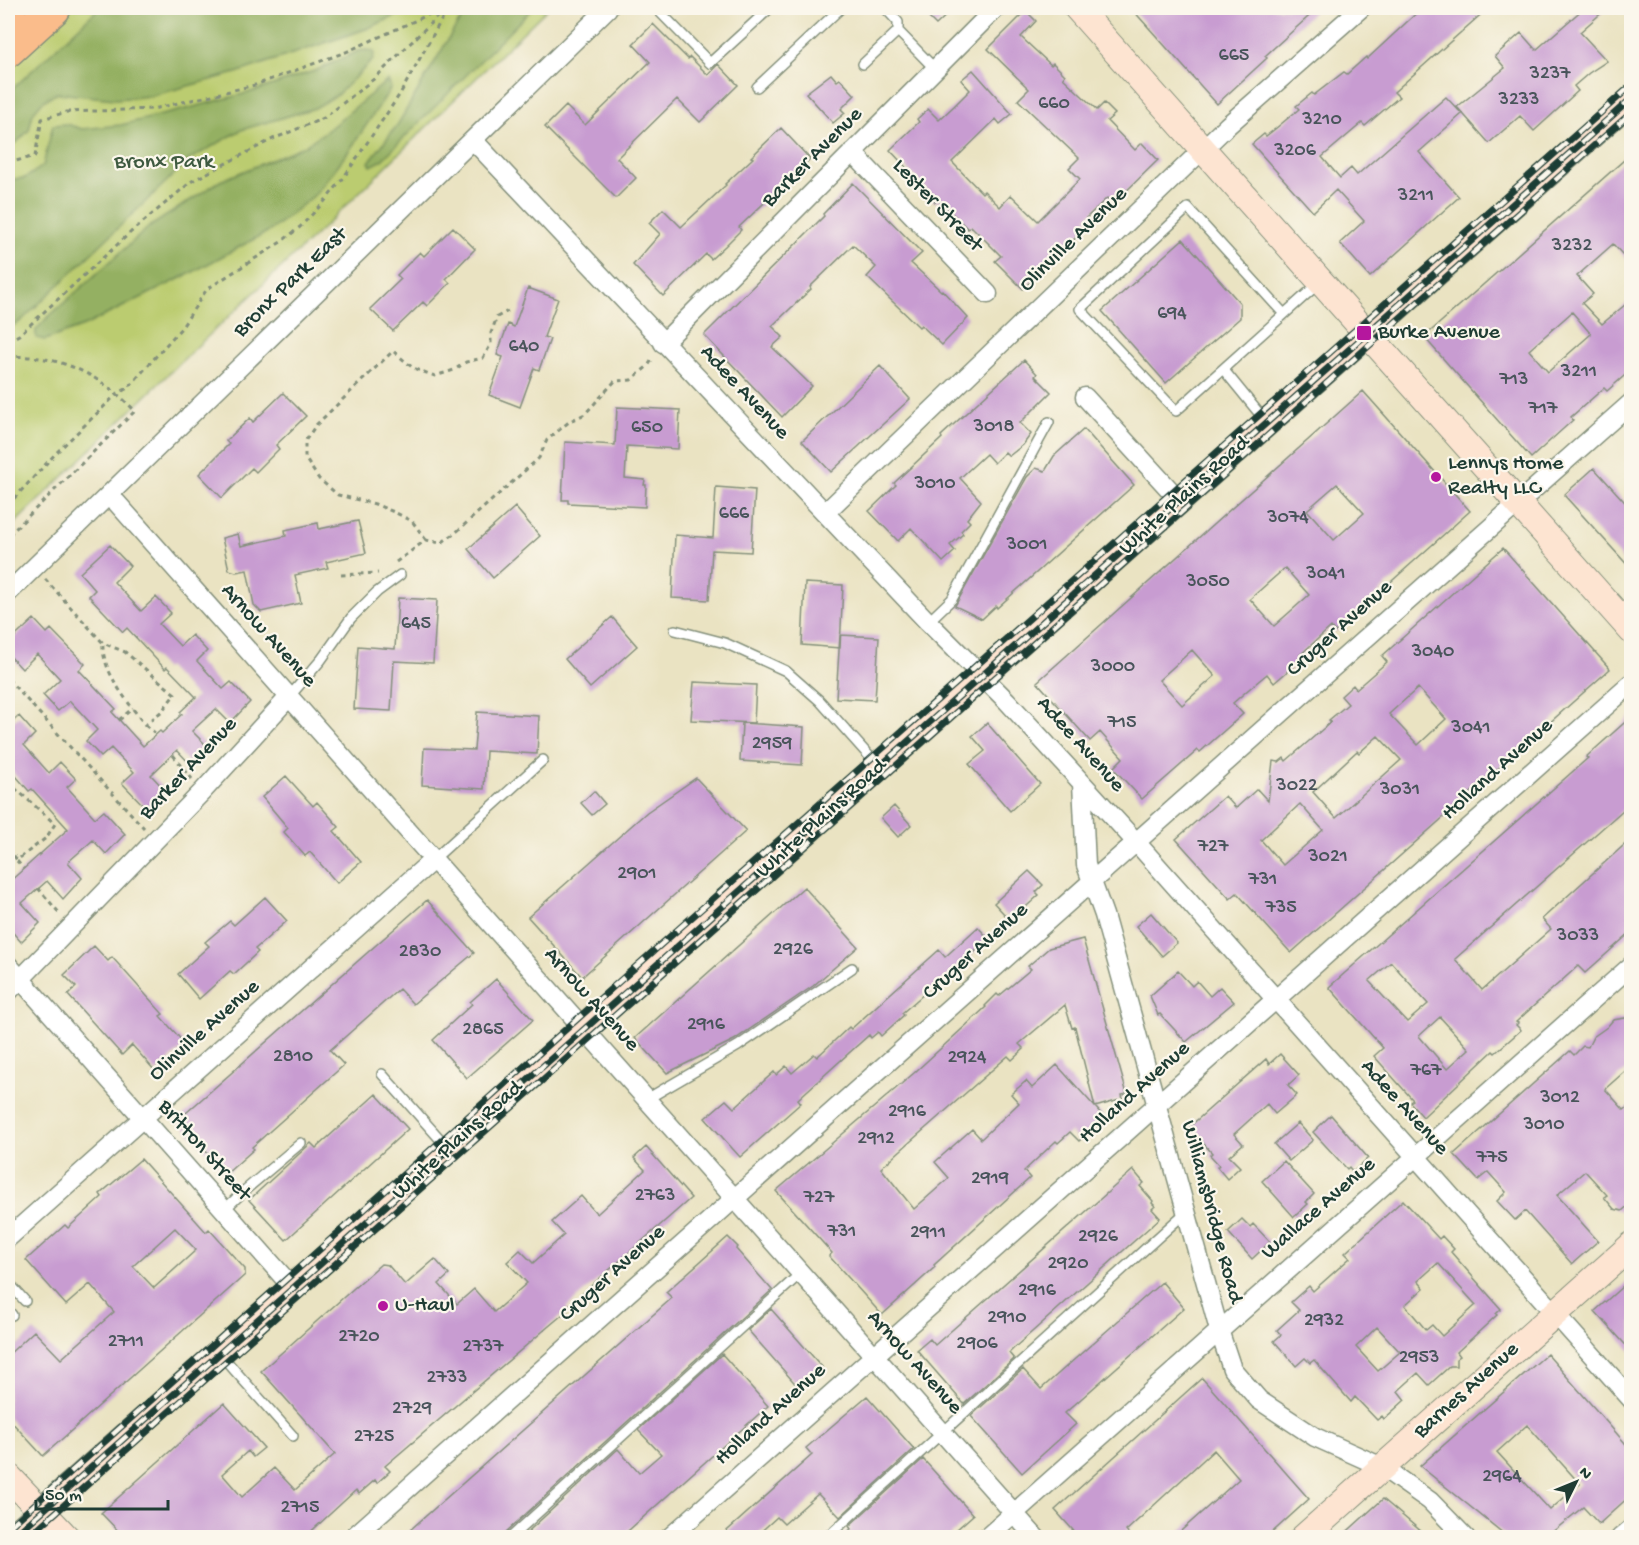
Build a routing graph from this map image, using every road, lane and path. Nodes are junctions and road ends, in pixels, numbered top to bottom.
1 (54, 8) edge
2 (446, 8) edge
3 (608, 8) edge
4 (656, 8) edge
5 (770, 8) edge
6 (842, 8) edge
7 (885, 8) edge
8 (996, 8) edge
9 (1077, 8) edge
10 (1361, 8) edge
11 (898, 31) junction
12 (8, 50) edge
13 (863, 64) dead end
14 (934, 69) junction
15 (757, 87) dead end
16 (1632, 99) edge
17 (473, 140) junction
18 (1203, 149) junction
19 (852, 152) junction
20 (8, 163) edge
21 (1321, 282) junction
22 (988, 294) dead end
23 (508, 311) dead end
24 (1284, 314) junction
25 (1367, 334) junction
26 (8, 342) edge
27 (663, 343) junction
28 (8, 357) edge
29 (1223, 369) junction
30 (118, 393) junction
31 (1085, 397) dead end
32 (1632, 402) edge
33 (1049, 422) dead end
34 (1267, 423) junction
35 (109, 494) junction
36 (1180, 501) junction
37 (1518, 503) junction
38 (8, 505) edge
39 (825, 513) junction
40 (8, 536) edge
41 (426, 540) junction
42 (394, 564) dead end
43 (34, 567) junction
44 (385, 569) dead end
45 (341, 575) dead end
46 (400, 575) dead end
47 (8, 593) edge
48 (928, 622) junction
49 (675, 630) dead end
50 (1632, 631) edge
51 (104, 643) junction
52 (981, 676) junction
53 (8, 678) edge
54 (1632, 683) edge
55 (289, 697) junction
56 (133, 708) junction
57 (119, 720) dead end
58 (145, 725) junction
59 (154, 733) dead end
60 (173, 755) dead end
61 (543, 760) dead end
62 (879, 768) junction
63 (8, 782) edge
64 (1082, 783) junction
65 (202, 792) junction
66 (156, 840) junction
67 (1136, 842) junction
68 (8, 848) edge
69 (434, 859) junction
70 (17, 860) junction
71 (24, 868) dead end
72 (1092, 881) junction
73 (38, 888) dead end
74 (55, 908) dead end
75 (8, 965) edge
76 (1632, 965) edge
77 (852, 968) dead end
78 (14, 986) edge
79 (1276, 999) junction
80 (585, 1029) junction
81 (382, 1074) dead end
82 (647, 1099) junction
83 (1157, 1105) junction
84 (143, 1118) junction
85 (302, 1143) dead end
86 (449, 1149) junction
87 (1415, 1157) junction
88 (735, 1198) junction
89 (224, 1210) junction
90 (1186, 1212) junction
91 (8, 1238) edge
92 (1632, 1245) edge
93 (801, 1273) junction
94 (8, 1282) edge
95 (293, 1288) junction
96 (25, 1301) dead end
97 (1555, 1313) junction
98 (1219, 1330) junction
99 (219, 1353) junction
100 (874, 1355) junction
101 (1632, 1400) edge
102 (944, 1433) junction
103 (293, 1436) dead end
104 (1382, 1467) junction
105 (8, 1476) edge
106 (41, 1511) junction
107 (1014, 1512) junction
108 (1632, 1527) edge
109 (11, 1538) edge
110 (68, 1538) edge
111 (352, 1538) edge
112 (510, 1538) edge
113 (669, 1538) edge
114 (826, 1538) edge
115 (986, 1538) edge
116 (1036, 1538) edge
117 (1302, 1538) edge
118 (1466, 1538) edge
119 (1620, 1538) edge

1 - 12 highway
2 - 20 path
2 - 26 path
2 - 30 path
3 - 17 street, Bronx Park East
4 - 5 lane
6 - 15 lane
7 - 11 lane
8 - 14 street, Barker Avenue
9 - 18 main road
10 - 18 street, Olinville Avenue
11 - 13 lane
11 - 14 lane
14 - 19 street, Barker Avenue
16 - 25 main road, White Plains Road
17 - 27 street, Adee Avenue
17 - 35 street, Bronx Park East
18 - 21 main road
18 - 39 street, Olinville Avenue
19 - 22 street, Lester Street
19 - 27 street, Barker Avenue
21 - 24 lane
21 - 25 main road
23 - 41 path
24 - 29 lane
24 - 29 lane
25 - 34 main road, White Plains Road
25 - 37 main road
27 - 39 street, Adee Avenue
27 - 41 path
28 - 30 path
29 - 34 lane
30 - 38 path
30 - 40 path
31 - 36 street
32 - 37 street, Cruger Avenue
33 - 48 lane
34 - 36 main road, White Plains Road
35 - 43 street, Bronx Park East
35 - 55 street, Arnow Avenue
36 - 52 main road, White Plains Road
37 - 50 main road
37 - 67 street, Cruger Avenue
39 - 48 street, Adee Avenue
41 - 42 path
43 - 47 street, Bronx Park East
43 - 51 path
44 - 45 path
46 - 55 lane, Barker Avenue
48 - 52 street, Adee Avenue
49 - 62 lane
51 - 56 path
51 - 58 path
52 - 62 main road, White Plains Road
52 - 64 street, Adee Avenue
53 - 66 path
54 - 79 street, Holland Avenue
55 - 65 street, Barker Avenue
55 - 69 street, Arnow Avenue
56 - 57 path
56 - 58 path
58 - 59 path
60 - 65 path
61 - 69 lane
62 - 80 main road, White Plains Road
63 - 70 path
64 - 67 street, Adee Avenue
64 - 72 street, Williamsbridge Road
65 - 66 street, Barker Avenue
66 - 78 street, Barker Avenue
67 - 72 street, Cruger Avenue
67 - 79 street, Adee Avenue
68 - 70 path
69 - 80 street, Arnow Avenue
69 - 84 street, Olinville Avenue
70 - 71 path
72 - 83 street, Williamsbridge Road
72 - 88 street, Cruger Avenue
73 - 74 path
75 - 78 street, Britton Street
76 - 87 street, Wallace Avenue
77 - 82 lane
78 - 84 street, Britton Street
79 - 83 street, Holland Avenue
79 - 87 street, Adee Avenue
80 - 82 street, Arnow Avenue
80 - 86 main road, White Plains Road
81 - 86 lane
82 - 88 street, Arnow Avenue
83 - 90 street, Williamsbridge Road
83 - 100 street, Holland Avenue
84 - 89 street, Britton Street
84 - 91 street, Olinville Avenue
85 - 89 lane
86 - 95 main road, White Plains Road
87 - 97 street, Adee Avenue
87 - 98 street, Wallace Avenue
88 - 93 street, Arnow Avenue
88 - 111 street, Cruger Avenue
89 - 95 street, Britton Street
90 - 98 street, Williamsbridge Road
90 - 102 lane
92 - 97 main road, Barnes Avenue
93 - 100 street, Arnow Avenue
93 - 112 lane
94 - 96 lane
95 - 99 main road, White Plains Road
97 - 101 street, Adee Avenue
97 - 104 main road, Barnes Avenue
98 - 104 street, Williamsbridge Road
98 - 107 street, Wallace Avenue
99 - 103 lane
99 - 106 main road, White Plains Road
100 - 102 street, Arnow Avenue
100 - 113 street, Holland Avenue
102 - 107 street, Arnow Avenue
102 - 114 lane
104 - 117 main road, Barnes Avenue
104 - 118 street, Williamsbridge Road
105 - 106 main road
106 - 109 main road, White Plains Road
106 - 110 main road
107 - 115 street, Wallace Avenue
107 - 116 street, Arnow Avenue
108 - 119 street

